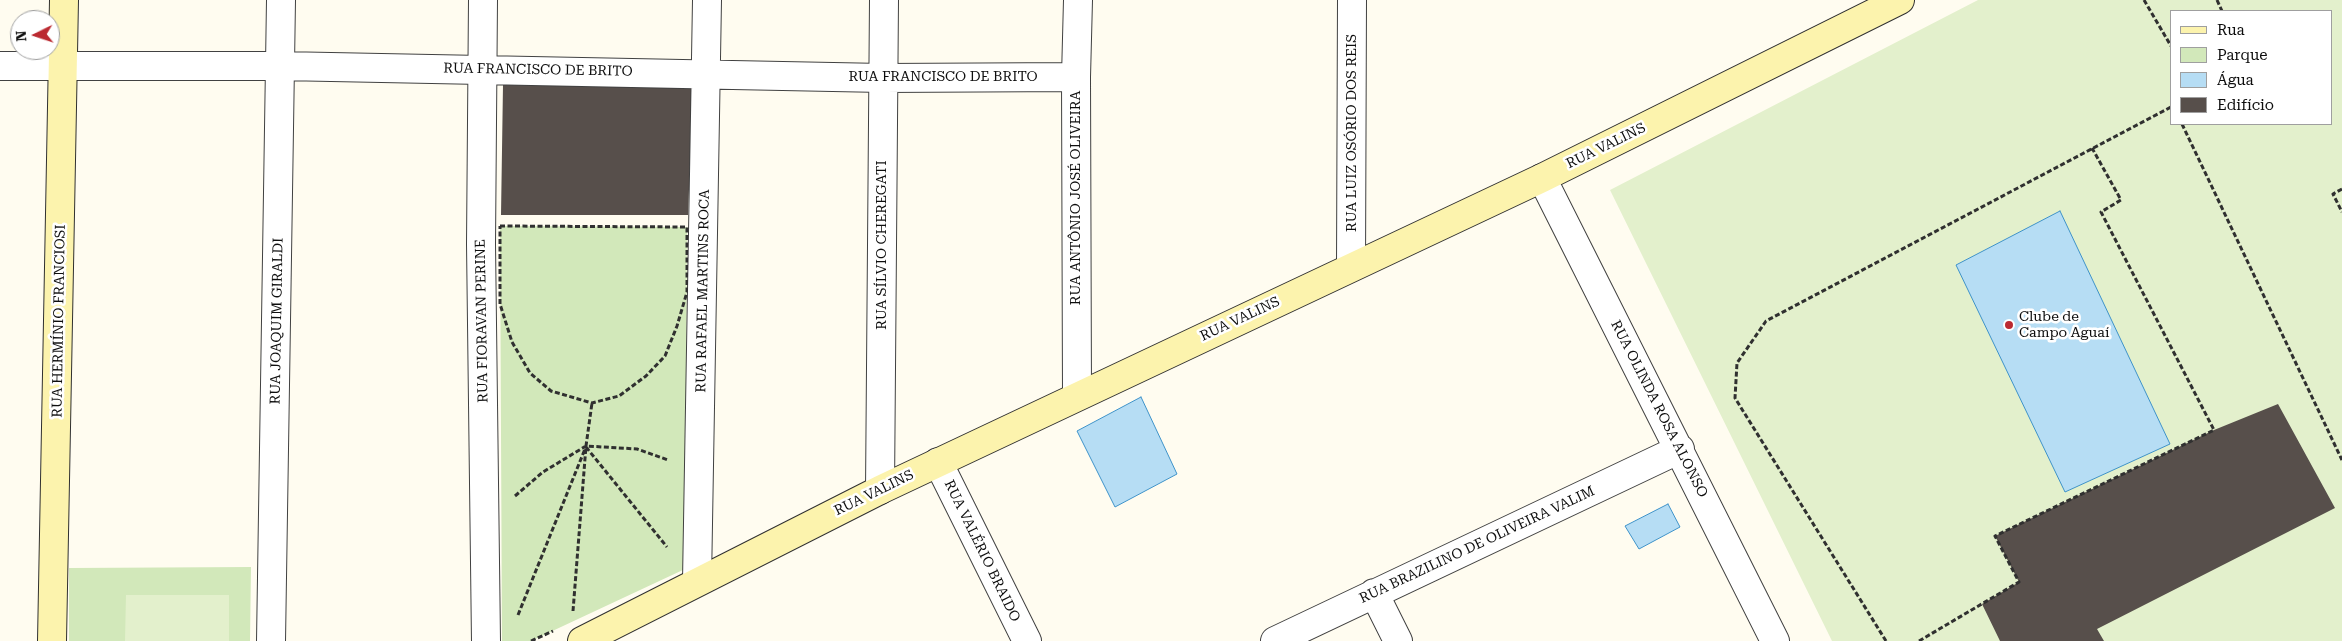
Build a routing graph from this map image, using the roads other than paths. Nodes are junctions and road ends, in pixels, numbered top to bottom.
1 (64, 0) edge
2 (281, 0) edge
3 (483, 0) edge
4 (707, 0) edge
5 (884, 0) edge
6 (1078, 0) edge
7 (1352, 0) edge
8 (1900, 0) edge
9 (0, 66) edge
10 (281, 66) junction
11 (64, 67) junction
12 (483, 69) junction
13 (706, 74) junction
14 (1076, 77) junction
15 (883, 78) junction
16 (1542, 178) junction
17 (1351, 267) junction
18 (1077, 396) junction
19 (1680, 449) junction
20 (938, 462) junction
21 (880, 490) junction
22 (698, 581) junction
23 (1374, 593) junction
24 (52, 641) edge
25 (271, 641) edge
26 (486, 641) edge
27 (582, 641) edge
28 (1027, 641) edge
29 (1275, 641) edge
30 (1398, 641) edge
31 (1775, 641) edge

1 - 11 street, RUA HERMÍNIO FRANCIOSI
2 - 10 street, RUA JOAQUIM GIRALDI
3 - 12 street, RUA FIORAVAN PERINE
4 - 13 street, RUA RAFAEL MARTINS ROCA
5 - 15 street, RUA SÍLVIO CHEREGATI
6 - 14 street, RUA ANTÔNIO JOSÉ OLIVEIRA
7 - 17 street, RUA LUIZ OSÓRIO DOS REIS
8 - 16 street, RUA VALINS
9 - 11 street, RUA FRANCISCO DE BRITO
10 - 11 street, RUA FRANCISCO DE BRITO
10 - 12 street, RUA FRANCISCO DE BRITO
10 - 25 street, RUA JOAQUIM GIRALDI
11 - 24 street, RUA HERMÍNIO FRANCIOSI
12 - 13 street, RUA FRANCISCO DE BRITO
12 - 26 street, RUA FIORAVAN PERINE
13 - 15 street, RUA FRANCISCO DE BRITO
13 - 22 street, RUA RAFAEL MARTINS ROCA
14 - 15 street, RUA FRANCISCO DE BRITO
14 - 18 street, RUA ANTÔNIO JOSÉ OLIVEIRA
15 - 21 street, RUA SÍLVIO CHEREGATI
16 - 17 street, RUA VALINS
16 - 19 street, RUA OLINDA ROSA ALONSO
17 - 18 street, RUA VALINS
18 - 20 street, RUA VALINS
19 - 23 street, RUA BRAZILINO DE OLIVEIRA VALIM
19 - 31 street, RUA OLINDA ROSA ALONSO
20 - 21 street, RUA VALINS
20 - 28 street, RUA VALÉRIO BRAIDO
21 - 22 street, RUA VALINS
22 - 27 street, RUA VALINS
23 - 29 street, RUA BRAZILINO DE OLIVEIRA VALIM
23 - 30 street

